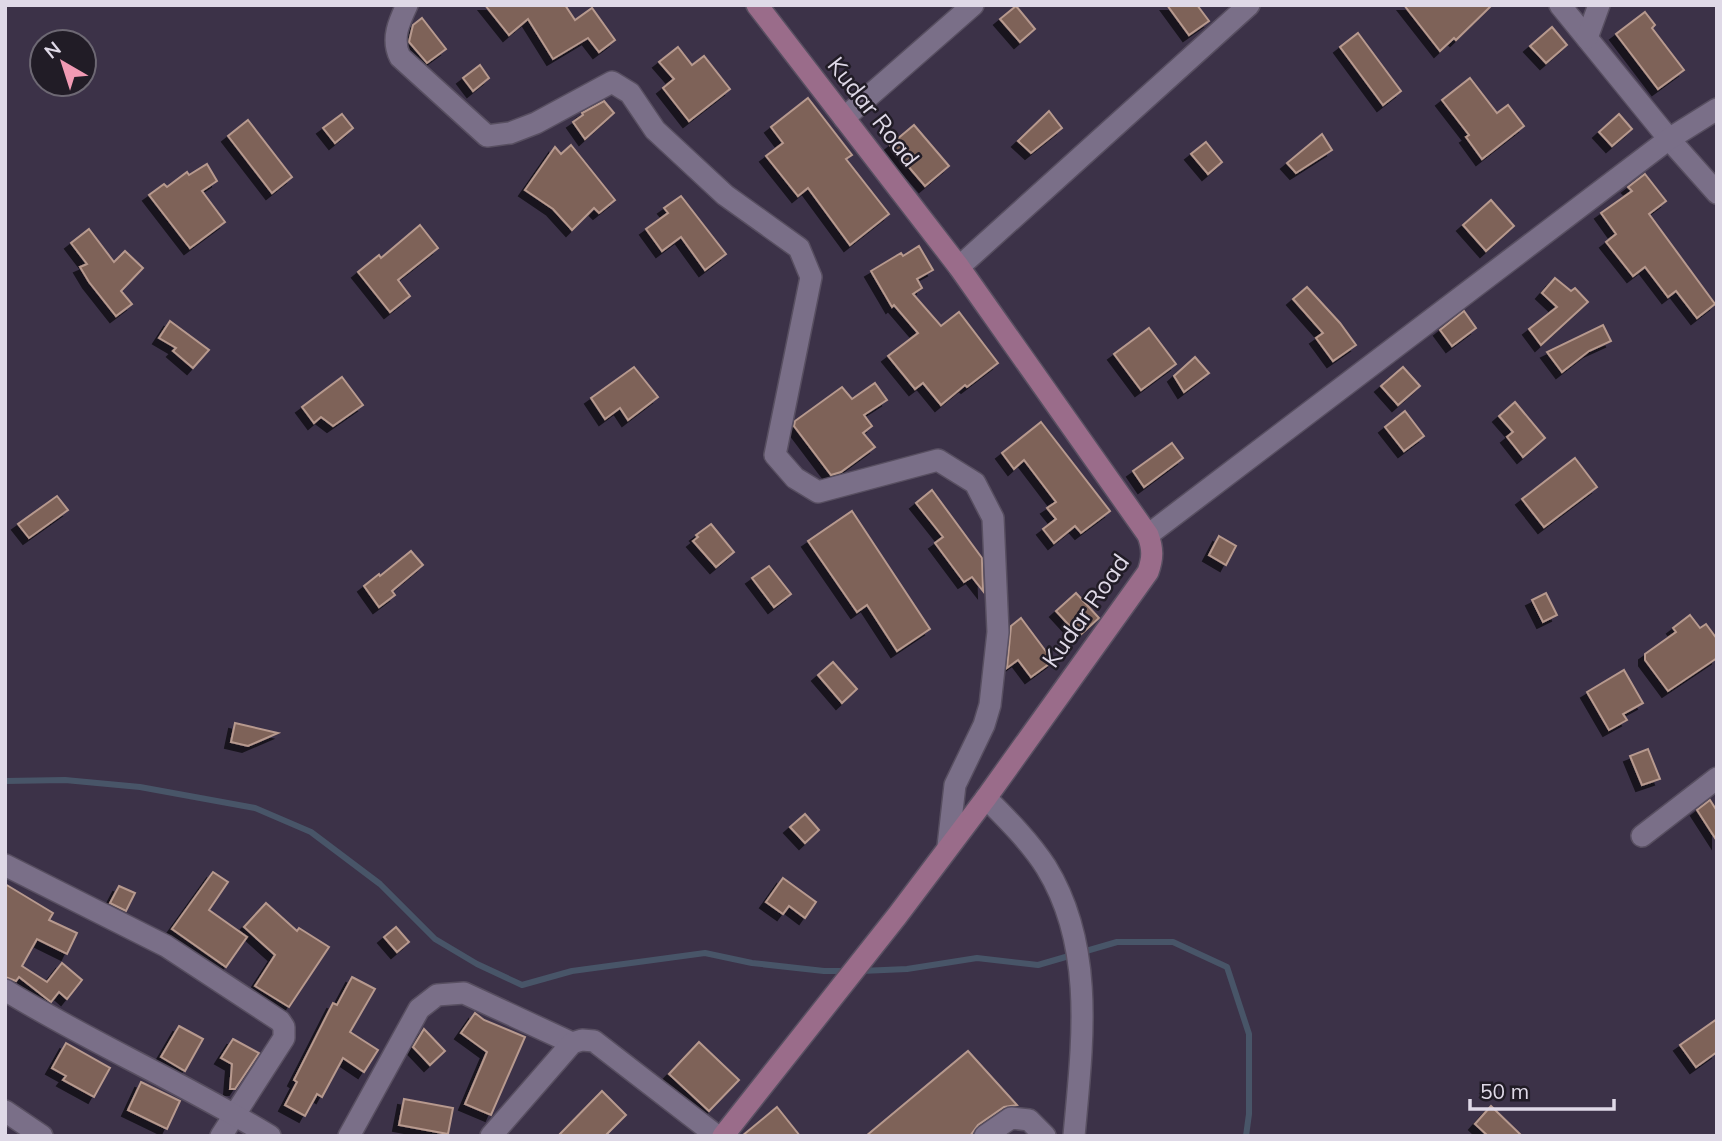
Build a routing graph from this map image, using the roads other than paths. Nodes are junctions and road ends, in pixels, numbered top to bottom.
1 (407, 5) edge
2 (757, 5) edge
3 (973, 5) edge
4 (1248, 5) edge
5 (1560, 5) edge
6 (1599, 5) edge
7 (1587, 38) junction
8 (1717, 109) edge
9 (844, 118) junction
10 (1669, 139) junction
11 (1717, 193) edge
12 (960, 267) junction
13 (1148, 535) junction
14 (1717, 778) edge
15 (986, 798) junction
16 (1642, 836) dead end
17 (948, 846) junction
18 (5, 864) edge
19 (5, 990) edge
20 (572, 1043) junction
21 (5, 1111) edge
22 (236, 1115) junction
23 (43, 1136) edge
24 (221, 1136) edge
25 (270, 1136) edge
26 (349, 1136) edge
27 (491, 1136) edge
28 (717, 1136) edge
29 (723, 1136) edge
30 (985, 1136) edge
31 (1045, 1136) edge
32 (1074, 1136) edge

1 - 17 street
2 - 9 street, Kudar Road
3 - 9 street
4 - 12 street
5 - 7 street
6 - 7 street
7 - 10 street
8 - 10 street
9 - 12 street, Kudar Road
10 - 11 street
10 - 13 street
12 - 13 street, Kudar Road
13 - 15 street, Kudar Road
14 - 16 street
15 - 17 street, Kudar Road
15 - 32 street
17 - 29 street, Kudar Road
18 - 22 street
19 - 22 street
20 - 26 street
20 - 27 street
20 - 28 street
21 - 23 street
22 - 24 street
22 - 25 street
30 - 31 street

